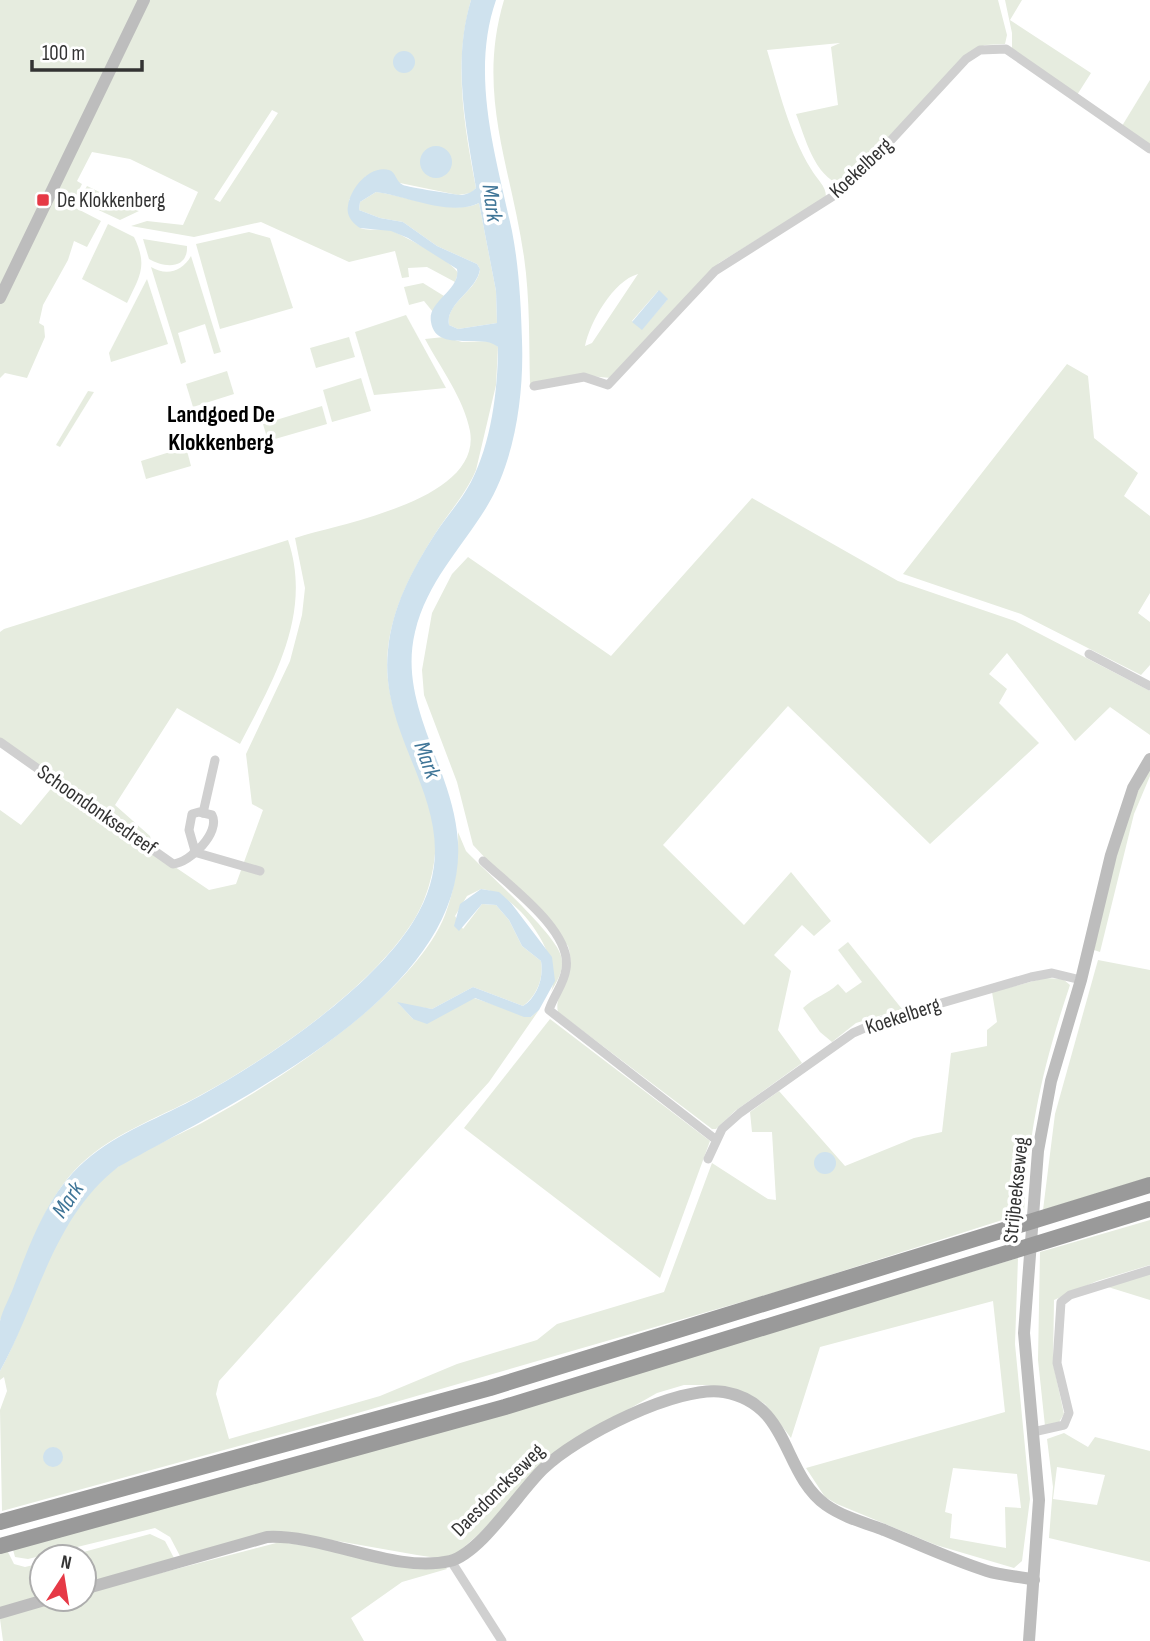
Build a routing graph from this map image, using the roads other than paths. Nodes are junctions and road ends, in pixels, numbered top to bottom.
1 (144, 0) edge
2 (1150, 149) edge
3 (0, 298) edge
4 (534, 386) dead end
5 (1089, 654) dead end
6 (1150, 686) edge
7 (0, 742) edge
8 (1150, 759) edge
9 (215, 760) dead end
10 (203, 813) junction
11 (195, 852) junction
12 (483, 861) dead end
13 (260, 871) dead end
14 (1082, 980) junction
15 (715, 1139) junction
16 (708, 1159) dead end
17 (1150, 1185) edge
18 (1150, 1209) edge
19 (1150, 1270) edge
20 (1033, 1432) junction
21 (4, 1521) edge
22 (7, 1544) edge
23 (452, 1561) junction
24 (1034, 1580) junction
25 (98, 1585) edge
26 (28, 1605) edge
27 (0, 1613) edge
28 (502, 1641) edge
29 (1029, 1641) edge

1 - 3 street
2 - 4 street, Koekelberg
5 - 6 street
7 - 11 street, Schoondonksedreef
8 - 14 street, Strijbeekseweg
9 - 10 street, Schoondonksedreef
10 - 11 street, Schoondonksedreef
10 - 11 street, Schoondonksedreef
11 - 13 street, Schoondonksedreef
12 - 15 street
14 - 15 street, Koekelberg
14 - 20 street, Strijbeekseweg
15 - 16 street, Koekelberg
17 - 21 highway
18 - 22 highway
19 - 20 street
20 - 24 street, Strijbeekseweg
23 - 24 street, Daesdonckseweg
23 - 25 street, Daesdonckseweg
23 - 28 street
24 - 29 street, Strijbeekseweg
26 - 27 street

